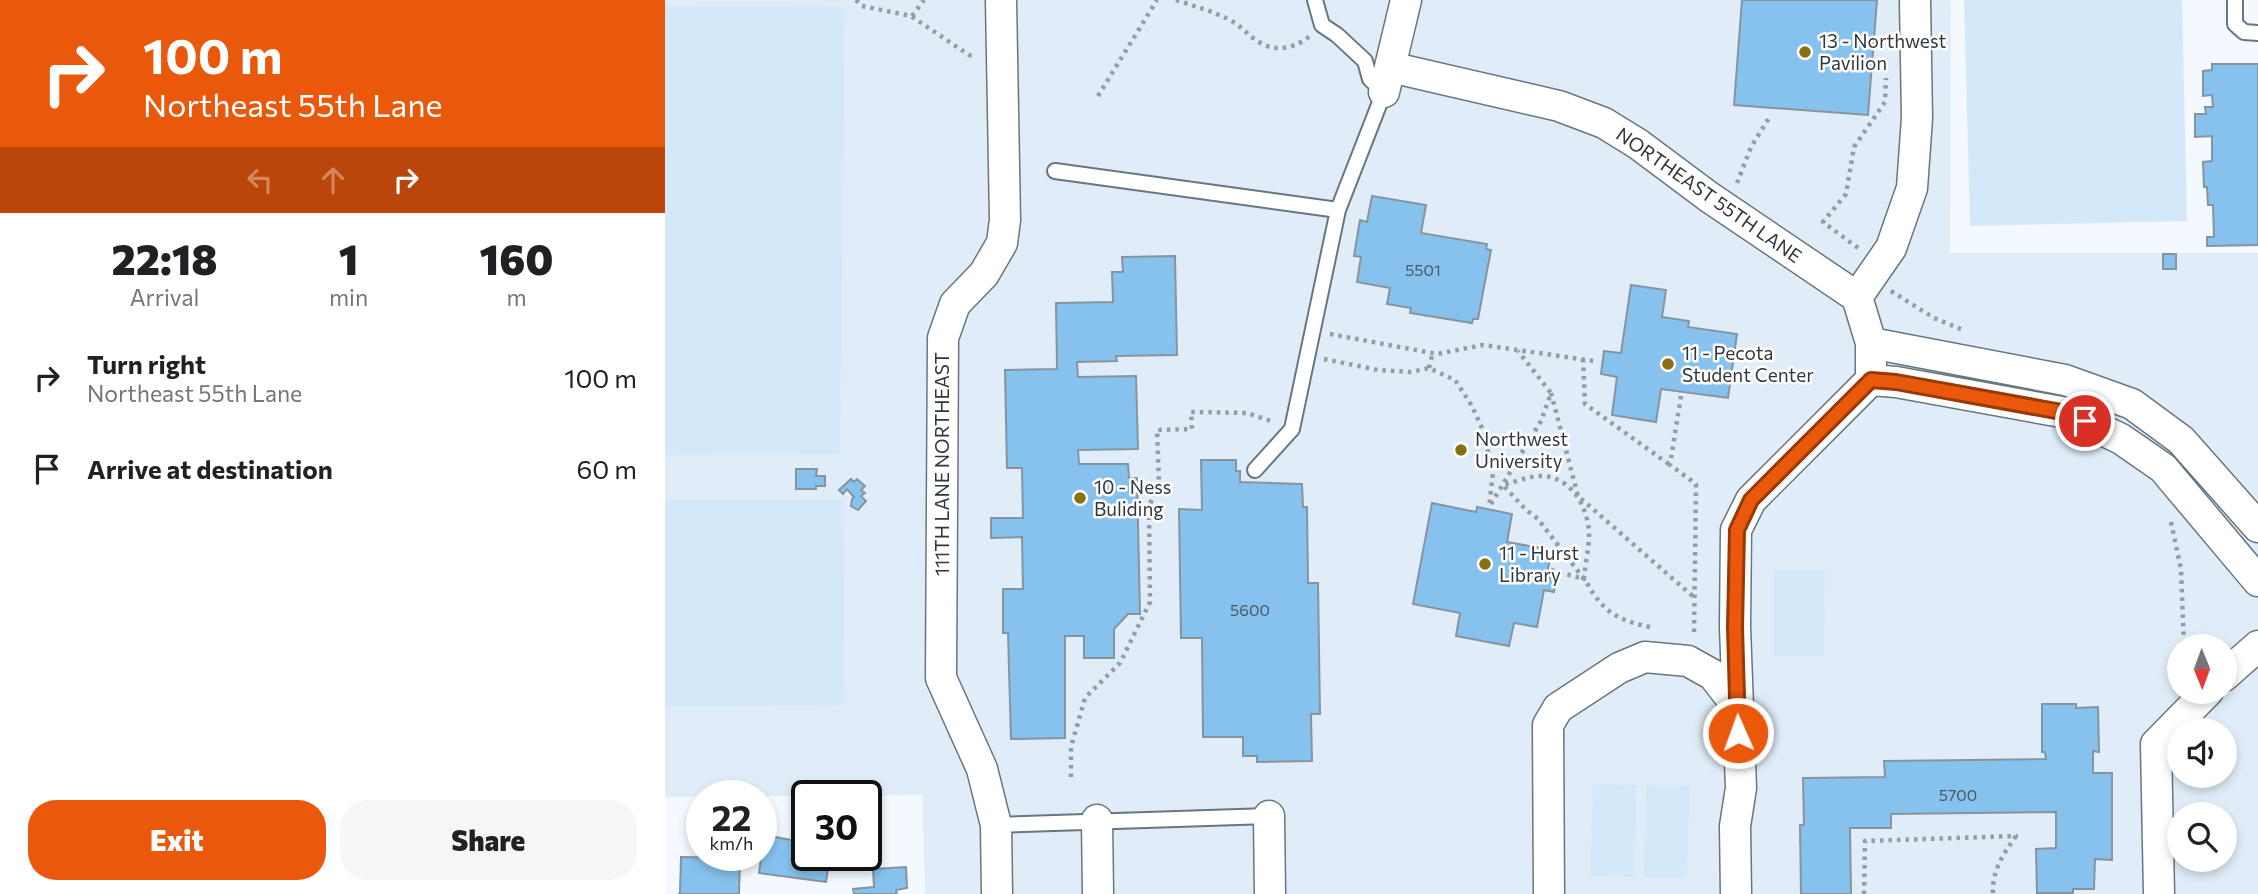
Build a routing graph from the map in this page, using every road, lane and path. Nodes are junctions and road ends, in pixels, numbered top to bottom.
1 (856, 0) edge
2 (925, 0) edge
3 (1001, 0) edge
4 (1157, 0) edge
5 (1176, 0) edge
6 (1315, 0) edge
7 (1406, 0) edge
8 (1915, 0) edge
9 (2235, 0) edge
10 (911, 16) junction
11 (1322, 25) junction
12 (2258, 33) edge
13 (1002, 56) junction
14 (1886, 76) dead end
15 (1387, 79) junction
16 (1098, 96) dead end
17 (1769, 118) dead end
18 (1055, 171) dead end
19 (1734, 191) dead end
20 (1338, 210) junction
21 (1858, 248) dead end
22 (1887, 288) dead end
23 (1857, 297) junction
24 (1311, 331) junction
25 (1967, 332) dead end
26 (1871, 343) junction
27 (1518, 351) junction
28 (1433, 352) junction
29 (1307, 356) junction
30 (1583, 359) junction
31 (1594, 362) dead end
32 (1429, 368) junction
33 (1871, 380) junction
34 (1551, 393) junction
35 (1681, 396) dead end
36 (1247, 412) dead end
37 (1670, 465) junction
38 (1255, 470) dead end
39 (1503, 485) junction
40 (1578, 496) junction
41 (2170, 519) dead end
42 (2258, 527) edge
43 (1551, 570) dead end
44 (1584, 579) junction
45 (2258, 581) edge
46 (1696, 599) junction
47 (1665, 629) dead end
48 (1683, 634) dead end
49 (2184, 634) edge
50 (2258, 646) edge
51 (2237, 665) edge
52 (2194, 704) edge
53 (1737, 706) junction
54 (1072, 777) dead end
55 (1269, 816) joint
56 (1097, 820) junction
57 (996, 825) junction
58 (997, 894) edge
59 (1098, 894) edge
60 (1270, 894) edge
61 (1549, 894) edge
62 (1736, 894) edge
63 (1864, 894) edge
64 (1993, 894) edge
65 (2159, 894) edge

1 - 10 path
2 - 10 path
3 - 13 street, 111TH LANE NORTHEAST
4 - 16 path
5 - 11 path
6 - 11 lane
7 - 15 street
8 - 23 street
9 - 12 lane
10 - 13 path
11 - 15 lane
13 - 57 street, 111TH LANE NORTHEAST
14 - 21 path
15 - 20 lane
15 - 23 street, NORTHEAST 55TH LANE
17 - 19 path
18 - 20 lane
20 - 24 lane
22 - 25 path
23 - 26 street
24 - 28 path
24 - 29 lane
26 - 33 street
26 - 42 street
27 - 28 path
27 - 30 path
27 - 34 path
28 - 32 path
29 - 32 path
29 - 38 lane
30 - 31 path
30 - 37 path
32 - 39 path
33 - 45 street
33 - 53 street
34 - 39 path
34 - 40 path
35 - 37 path
36 - 54 path
37 - 46 path
39 - 40 path
39 - 44 path
40 - 44 path
40 - 46 path
41 - 49 path
43 - 44 path
44 - 47 path
46 - 48 path
50 - 51 street
52 - 65 street
53 - 61 street
53 - 62 street
55 - 56 lane
55 - 60 street
56 - 57 lane
56 - 59 street
57 - 58 street, 111TH LANE NORTHEAST
63 - 64 path

